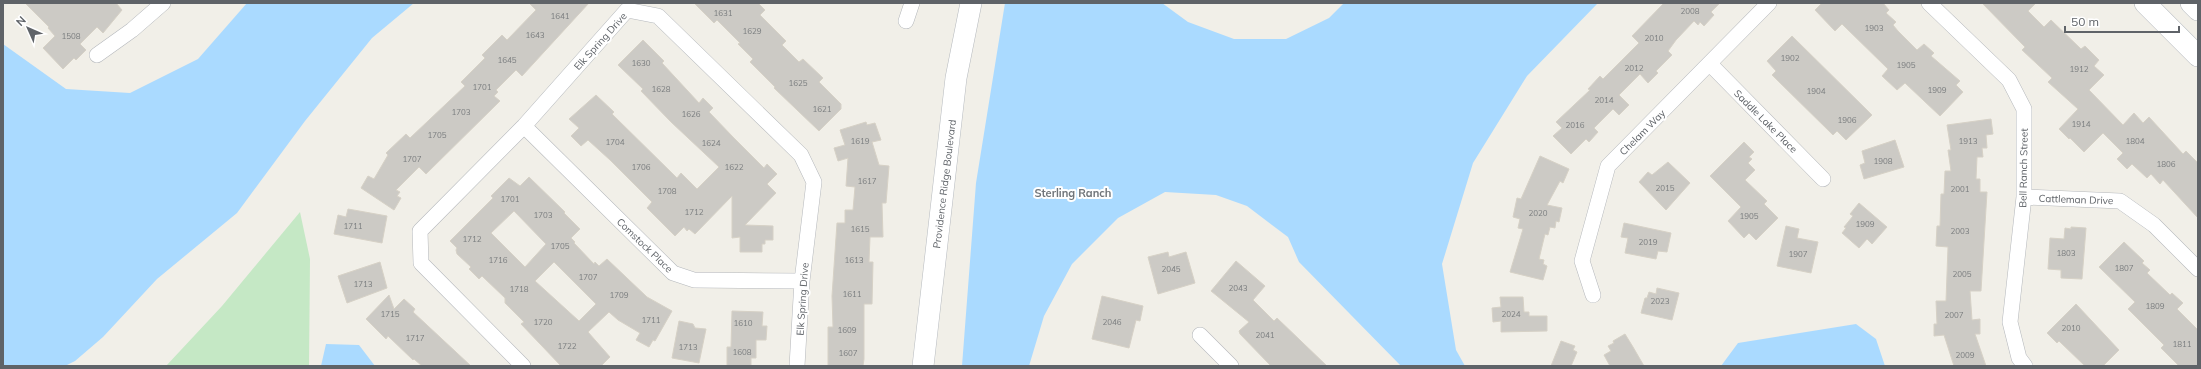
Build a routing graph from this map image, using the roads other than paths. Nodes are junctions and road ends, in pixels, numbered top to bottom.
1 (164, 3) edge
2 (912, 3) edge
3 (971, 3) edge
4 (1769, 3) edge
5 (1928, 3) edge
6 (2145, 3) edge
7 (2191, 3) edge
8 (2198, 10) edge
9 (906, 21) dead end
10 (97, 55) dead end
11 (2198, 56) edge
12 (1710, 64) junction
13 (524, 126) junction
14 (1823, 179) dead end
15 (2024, 197) junction
16 (2198, 270) edge
17 (802, 281) junction
18 (1593, 295) dead end
19 (1200, 335) dead end
20 (523, 366) edge
21 (797, 366) edge
22 (923, 366) edge
23 (1231, 366) edge
24 (2025, 366) edge

1 - 10 street
2 - 9 street
3 - 22 street, Providence Ridge Boulevard
4 - 12 street, Chelam Way
5 - 15 street, Bell Ranch Street
6 - 11 street
7 - 8 street
12 - 14 street, Saddle Lake Place
12 - 18 street, Chelam Way
13 - 17 street, Comstock Place
13 - 17 street, Elk Spring Drive
13 - 20 street, Elk Spring Drive
15 - 16 street, Cattleman Drive
15 - 24 street, Bell Ranch Street
17 - 21 street, Elk Spring Drive
19 - 23 street

